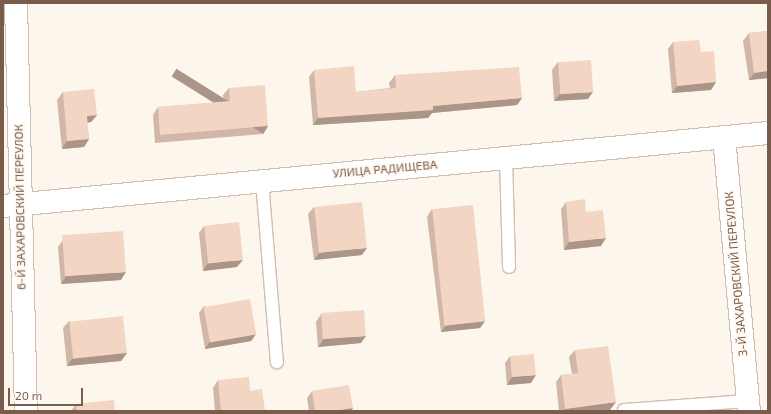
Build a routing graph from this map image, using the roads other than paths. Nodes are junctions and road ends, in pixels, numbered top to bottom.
1 (16, 3) edge
2 (768, 133) edge
3 (724, 137) junction
4 (506, 158) junction
5 (262, 181) junction
6 (11, 205) edge
7 (509, 267) dead end
8 (277, 362) dead end
9 (748, 406) edge
10 (624, 410) dead end
11 (26, 411) edge

1 - 6 street, 6-Й ЗАХАРОВСКИЙ ПЕРЕУЛОК
2 - 3 street, УЛИЦА РАДИЩЕВА
3 - 4 street, УЛИЦА РАДИЩЕВА
3 - 9 street, 3-Й ЗАХАРОВСКИЙ ПЕРЕУЛОК
4 - 5 street, УЛИЦА РАДИЩЕВА
4 - 7 lane
5 - 6 street, УЛИЦА РАДИЩЕВА
5 - 8 lane
6 - 11 street, 6-Й ЗАХАРОВСКИЙ ПЕРЕУЛОК
9 - 10 lane

